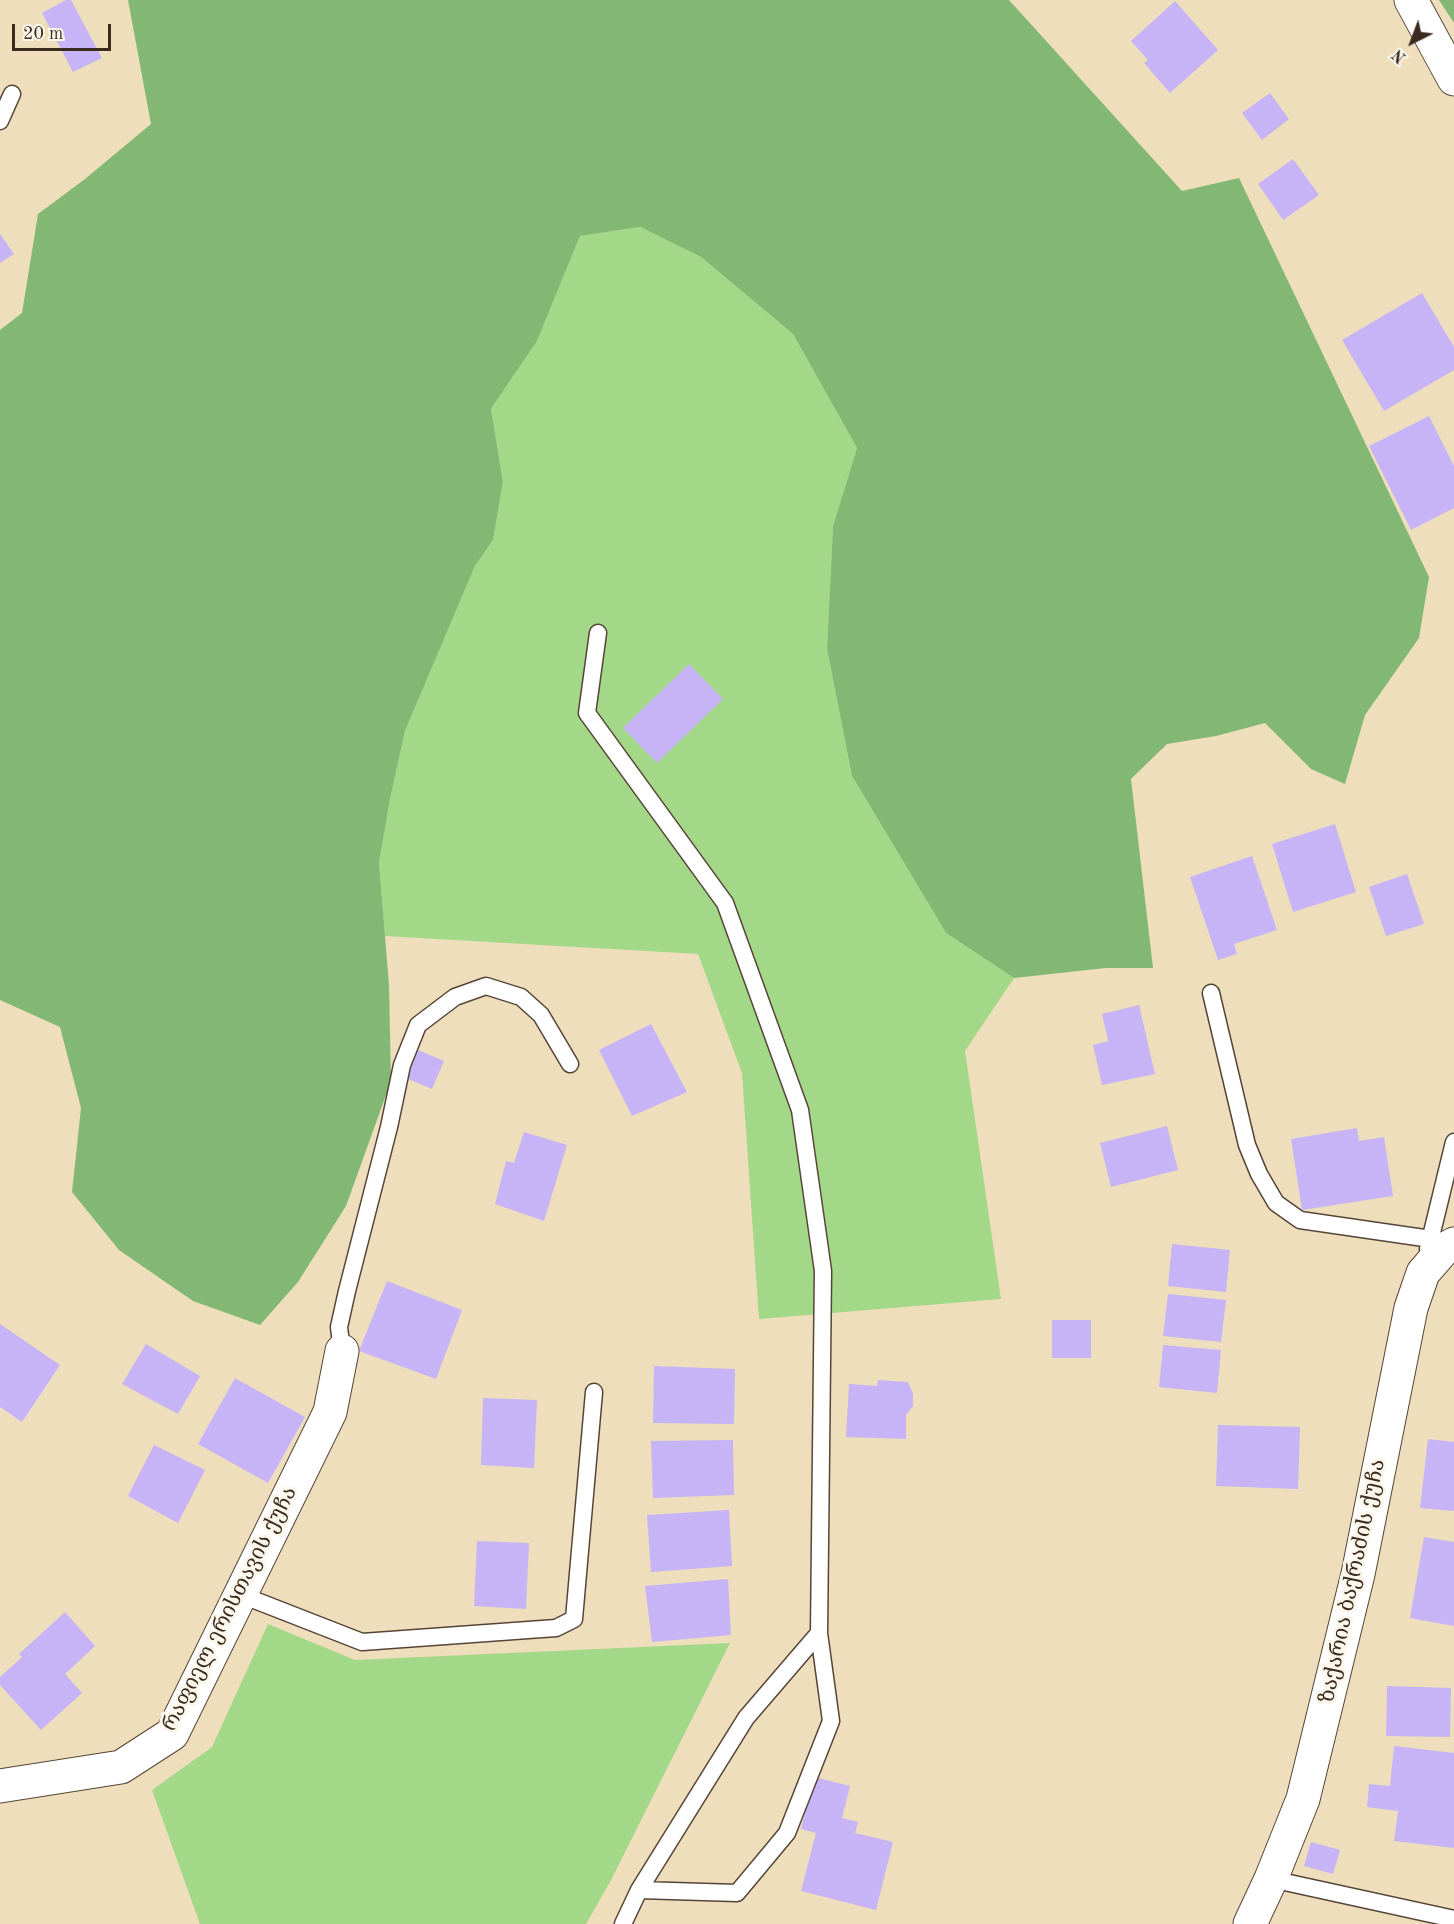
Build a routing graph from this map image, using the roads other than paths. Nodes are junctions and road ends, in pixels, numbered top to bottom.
1 (1411, 0) edge
2 (1454, 79) edge
3 (12, 94) dead end
4 (0, 121) edge
5 (598, 633) dead end
6 (1211, 993) dead end
7 (570, 1064) dead end
8 (1454, 1142) edge
9 (1442, 1241) edge
10 (342, 1351) joint
11 (594, 1392) dead end
12 (239, 1594) junction
13 (819, 1633) junction
14 (0, 1786) edge
15 (1271, 1879) junction
16 (639, 1890) junction
17 (1454, 1919) edge
18 (623, 1924) edge
19 (1250, 1924) edge

1 - 2 street
3 - 4 lane
5 - 13 lane
6 - 9 lane
7 - 10 lane
8 - 9 lane
9 - 15 street, ზაქარია ბაქრაძის ქუჩა
10 - 12 street, რაფიელ ერისთავის ქუჩა
11 - 12 lane
12 - 14 street, რაფიელ ერისთავის ქუჩა
13 - 16 lane
13 - 16 lane
15 - 17 lane
15 - 19 street, ზაქარია ბაქრაძის ქუჩა
16 - 18 lane

